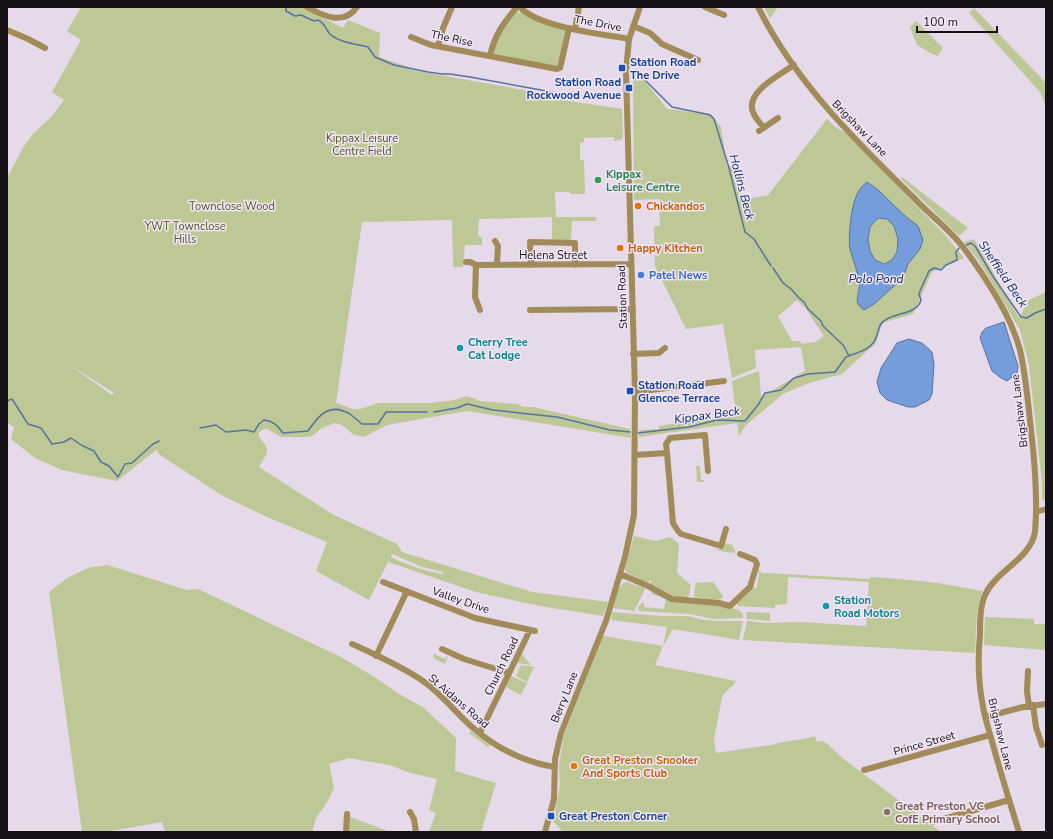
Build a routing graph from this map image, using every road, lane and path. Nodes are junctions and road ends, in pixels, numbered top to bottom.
1 (307, 7) edge
2 (357, 7) edge
3 (452, 7) edge
4 (517, 7) edge
5 (520, 7) edge
6 (579, 7) edge
7 (640, 7) edge
8 (705, 7) edge
9 (758, 7) edge
10 (724, 15) dead end
11 (633, 26) junction
12 (572, 28) junction
13 (7, 30) edge
14 (411, 36) dead end
15 (629, 39) junction
16 (438, 46) junction
17 (45, 48) dead end
18 (490, 56) junction
19 (698, 60) dead end
20 (794, 65) junction
21 (778, 118) dead end
22 (495, 241) dead end
23 (466, 262) dead end
24 (497, 264) junction
25 (631, 264) junction
26 (476, 265) junction
27 (531, 265) junction
28 (575, 265) junction
29 (632, 309) junction
30 (480, 310) dead end
31 (530, 310) dead end
32 (665, 348) dead end
33 (634, 354) junction
34 (724, 381) dead end
35 (635, 392) junction
36 (667, 453) junction
37 (635, 455) junction
38 (635, 468) joint
39 (708, 471) dead end
40 (1046, 509) edge
41 (1036, 512) junction
42 (726, 529) dead end
43 (740, 554) dead end
44 (620, 574) junction
45 (383, 582) dead end
46 (407, 591) junction
47 (532, 630) joint
48 (352, 644) dead end
49 (442, 649) dead end
50 (376, 656) junction
51 (1028, 671) dead end
52 (509, 673) junction
53 (1046, 704) edge
54 (1031, 706) junction
55 (985, 717) junction
56 (480, 733) junction
57 (990, 735) junction
58 (1042, 745) dead end
59 (554, 768) junction
60 (864, 770) dead end
61 (1009, 800) junction
62 (410, 812) dead end
63 (347, 814) dead end
64 (933, 822) dead end
65 (346, 832) edge
66 (416, 832) edge
67 (545, 832) edge
68 (1018, 832) edge

1 - 2 street
3 - 16 street
4 - 18 street
5 - 12 street, The Drive
6 - 12 street
7 - 11 street, Station Road
8 - 10 street
9 - 20 street, Brigshaw Lane
11 - 15 street, Station Road
11 - 19 street
12 - 15 street, The Drive
12 - 18 street, The Rise
13 - 17 street
14 - 16 street, The Rise
15 - 25 street, Station Road
16 - 18 street, The Rise
20 - 21 street
20 - 41 street, Brigshaw Lane
22 - 24 street
23 - 26 street, Helena Street
24 - 26 street, Helena Street
24 - 27 street, Helena Street
25 - 28 street, Helena Street
25 - 29 street, Station Road
26 - 30 street
27 - 28 street, Helena Street
27 - 28 street
29 - 31 street
29 - 33 street, Station Road
32 - 33 street
33 - 35 street, Station Road
34 - 35 street
35 - 37 street, Station Road
36 - 37 street
36 - 39 street
36 - 42 street
37 - 38 street, Station Road
38 - 44 street, Berry Lane
40 - 41 street
41 - 55 street, Brigshaw Lane
43 - 44 street
44 - 59 street, Berry Lane
45 - 46 street, Valley Drive
46 - 47 street, Valley Drive
46 - 50 street
47 - 52 street, Church Road
48 - 50 street, St Aidans Road
49 - 52 street
50 - 56 street, St Aidans Road
51 - 54 street
52 - 56 street, Church Road
53 - 54 street
54 - 55 street
54 - 58 street
55 - 57 street, Brigshaw Lane
56 - 59 street, St Aidans Road
57 - 60 street, Prince Street
57 - 61 street, Brigshaw Lane
59 - 67 street, Berry Lane
61 - 64 street
61 - 68 street, Brigshaw Lane
62 - 66 street
63 - 65 street

